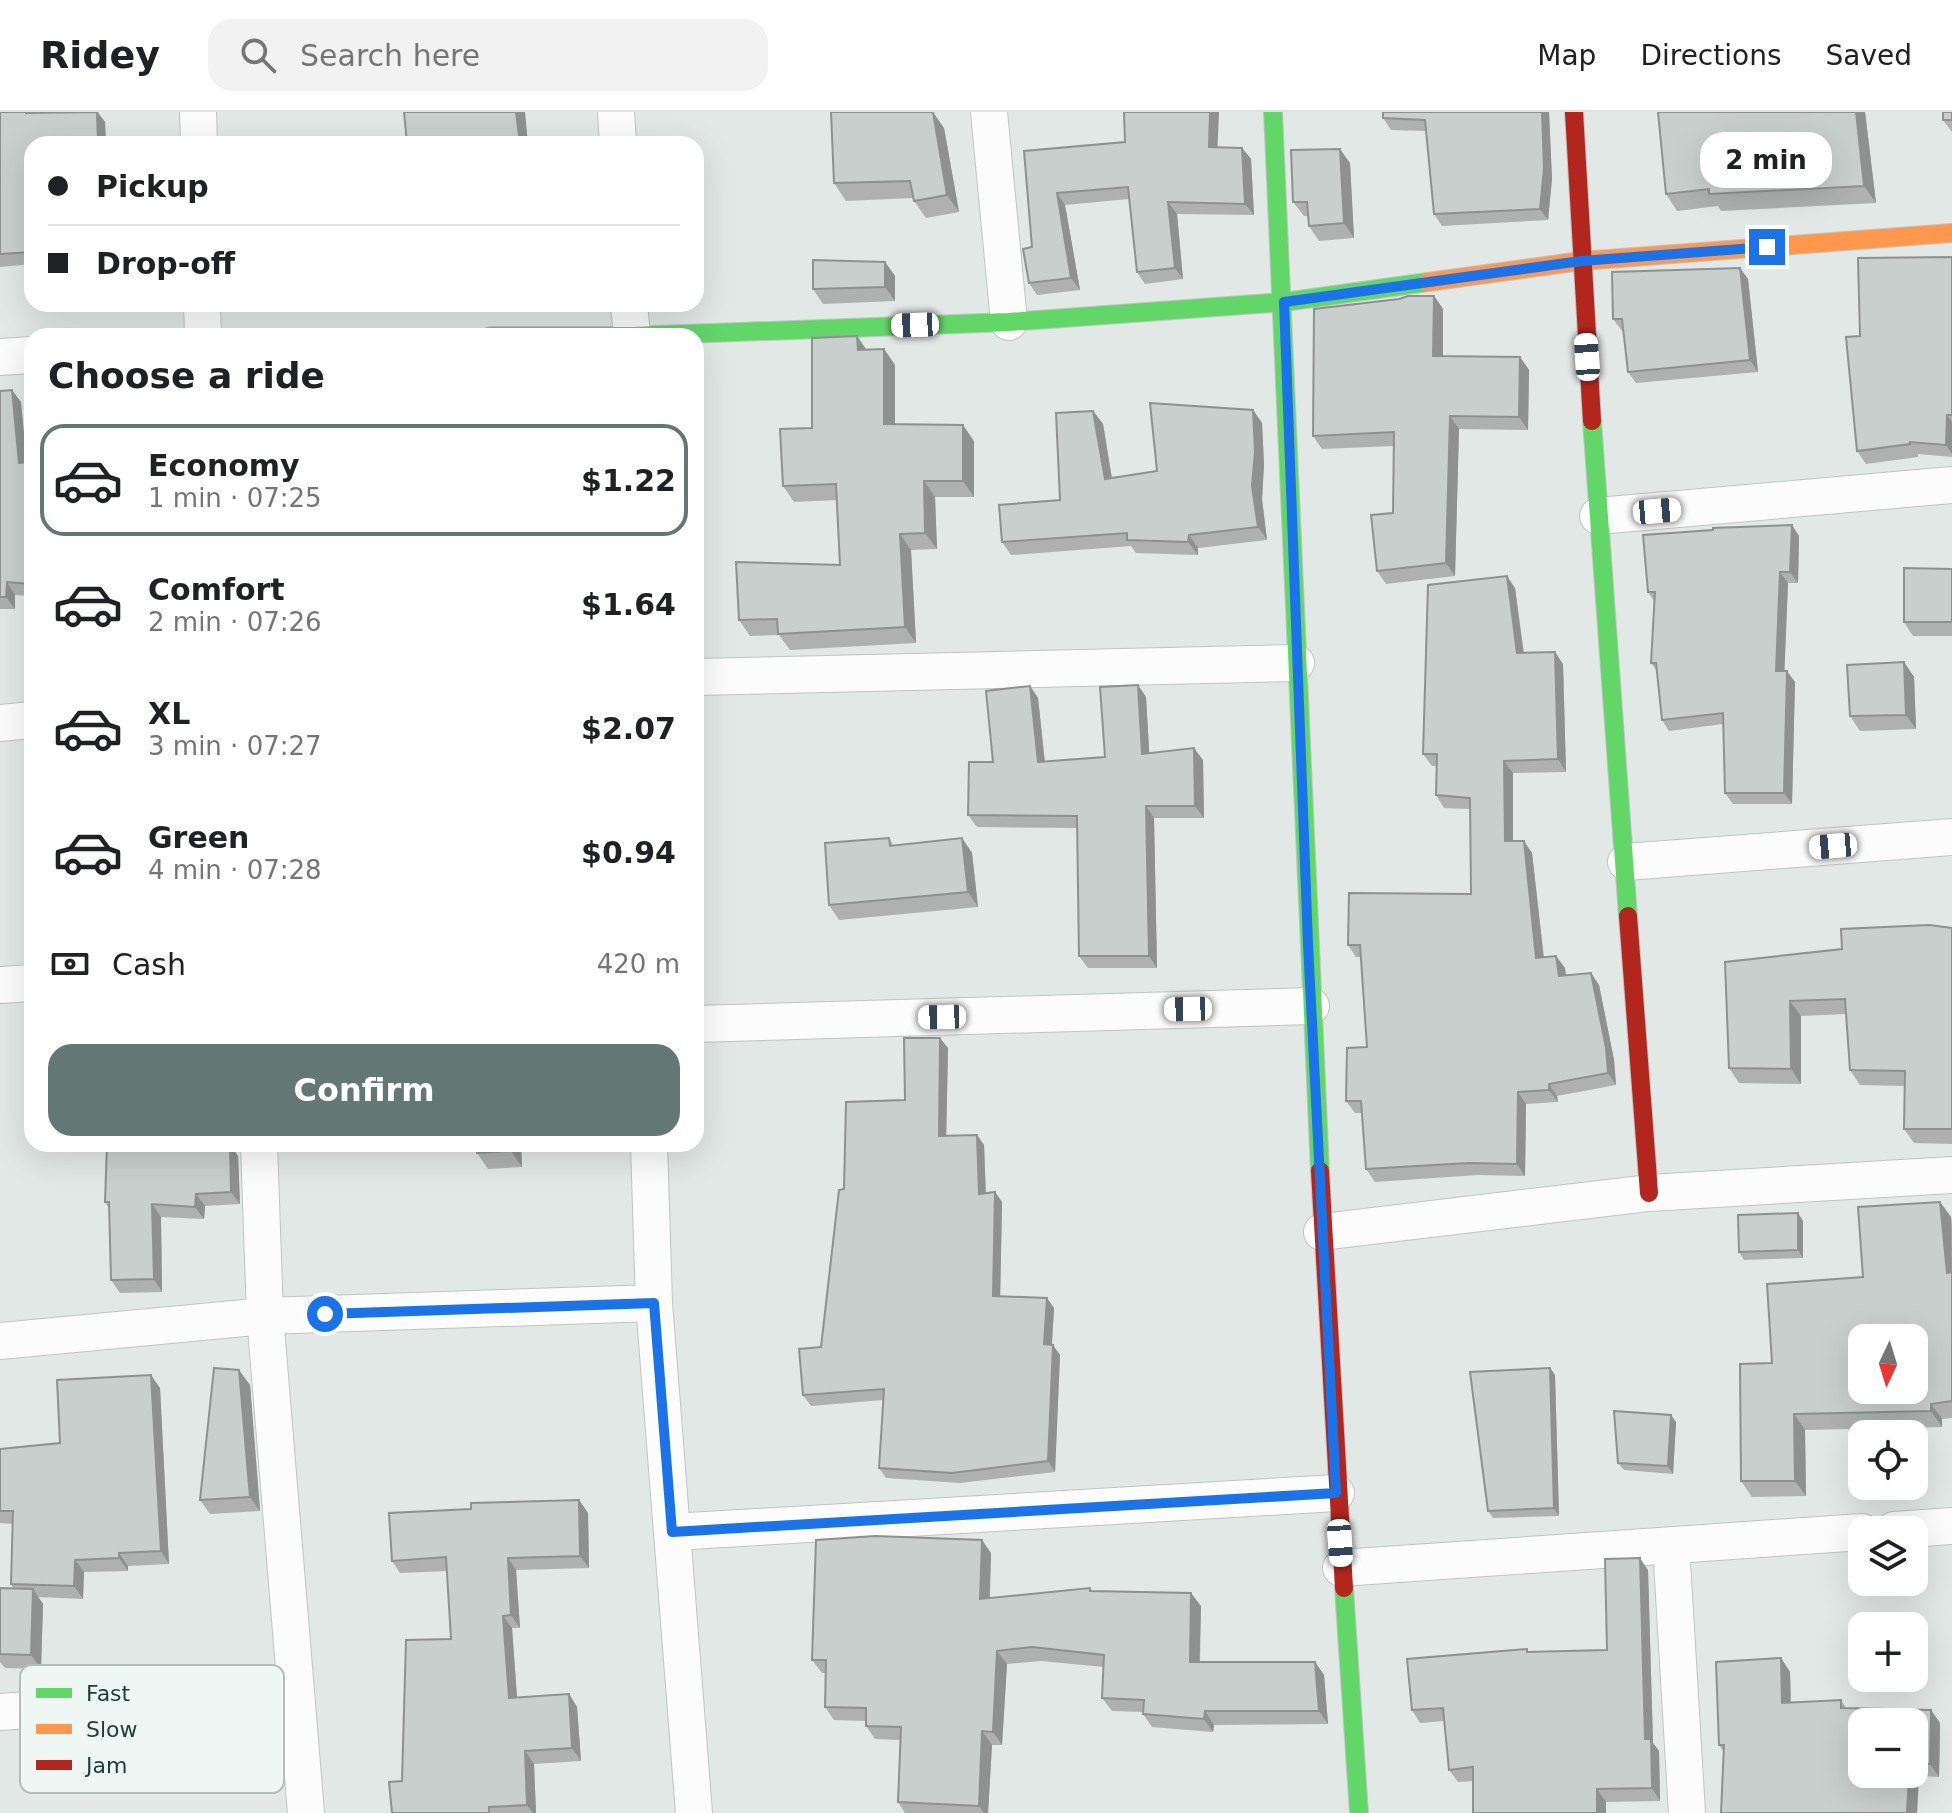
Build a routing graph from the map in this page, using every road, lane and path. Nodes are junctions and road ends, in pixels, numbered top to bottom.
1 (198, 112) edge
2 (616, 112) edge
3 (989, 112) edge
4 (1273, 112) edge
5 (1574, 112) edge
6 (199, 136) edge
7 (618, 136) edge
8 (1952, 233) edge
9 (1581, 261) junction
10 (1284, 302) junction
11 (1009, 322) junction
12 (704, 333) edge
13 (24, 356) edge
14 (0, 357) edge
15 (1952, 485) edge
16 (1598, 516) junction
17 (1296, 663) junction
18 (704, 677) edge
19 (24, 721) edge
20 (0, 723) edge
21 (1952, 837) edge
22 (1626, 862) junction
23 (24, 984) edge
24 (0, 985) edge
25 (1311, 1006) junction
26 (704, 1024) edge
27 (259, 1152) edge
28 (649, 1152) edge
29 (1952, 1175) edge
30 (1649, 1193) junction
31 (1322, 1232) junction
32 (654, 1303) junction
33 (265, 1316) junction
34 (0, 1341) edge
35 (1336, 1493) junction
36 (1952, 1526) edge
37 (1928, 1528) edge
38 (672, 1532) junction
39 (1848, 1533) edge
40 (1671, 1545) junction
41 (1341, 1568) junction
42 (294, 1690) junction
43 (284, 1691) edge
44 (20, 1711) edge
45 (0, 1712) edge
46 (306, 1813) edge
47 (694, 1813) edge
48 (1359, 1813) edge
49 (1687, 1813) edge

1 - 6 street
2 - 7 street
3 - 11 street
4 - 10 street
5 - 9 street
8 - 9 street
9 - 10 street
9 - 16 street
10 - 11 street
10 - 17 street
11 - 12 street
13 - 14 street
15 - 16 street
16 - 22 street
17 - 18 street
17 - 25 street
19 - 20 street
21 - 22 street
22 - 30 street
23 - 24 street
25 - 26 street
25 - 31 street
27 - 33 street
28 - 32 street
29 - 30 street
30 - 31 street
31 - 35 street
32 - 33 street
32 - 38 street
33 - 34 street
33 - 42 street
35 - 38 street
35 - 41 street
36 - 37 street
38 - 47 street
39 - 40 street
40 - 41 street
40 - 49 street
41 - 48 street
42 - 43 street
42 - 46 street
44 - 45 street

